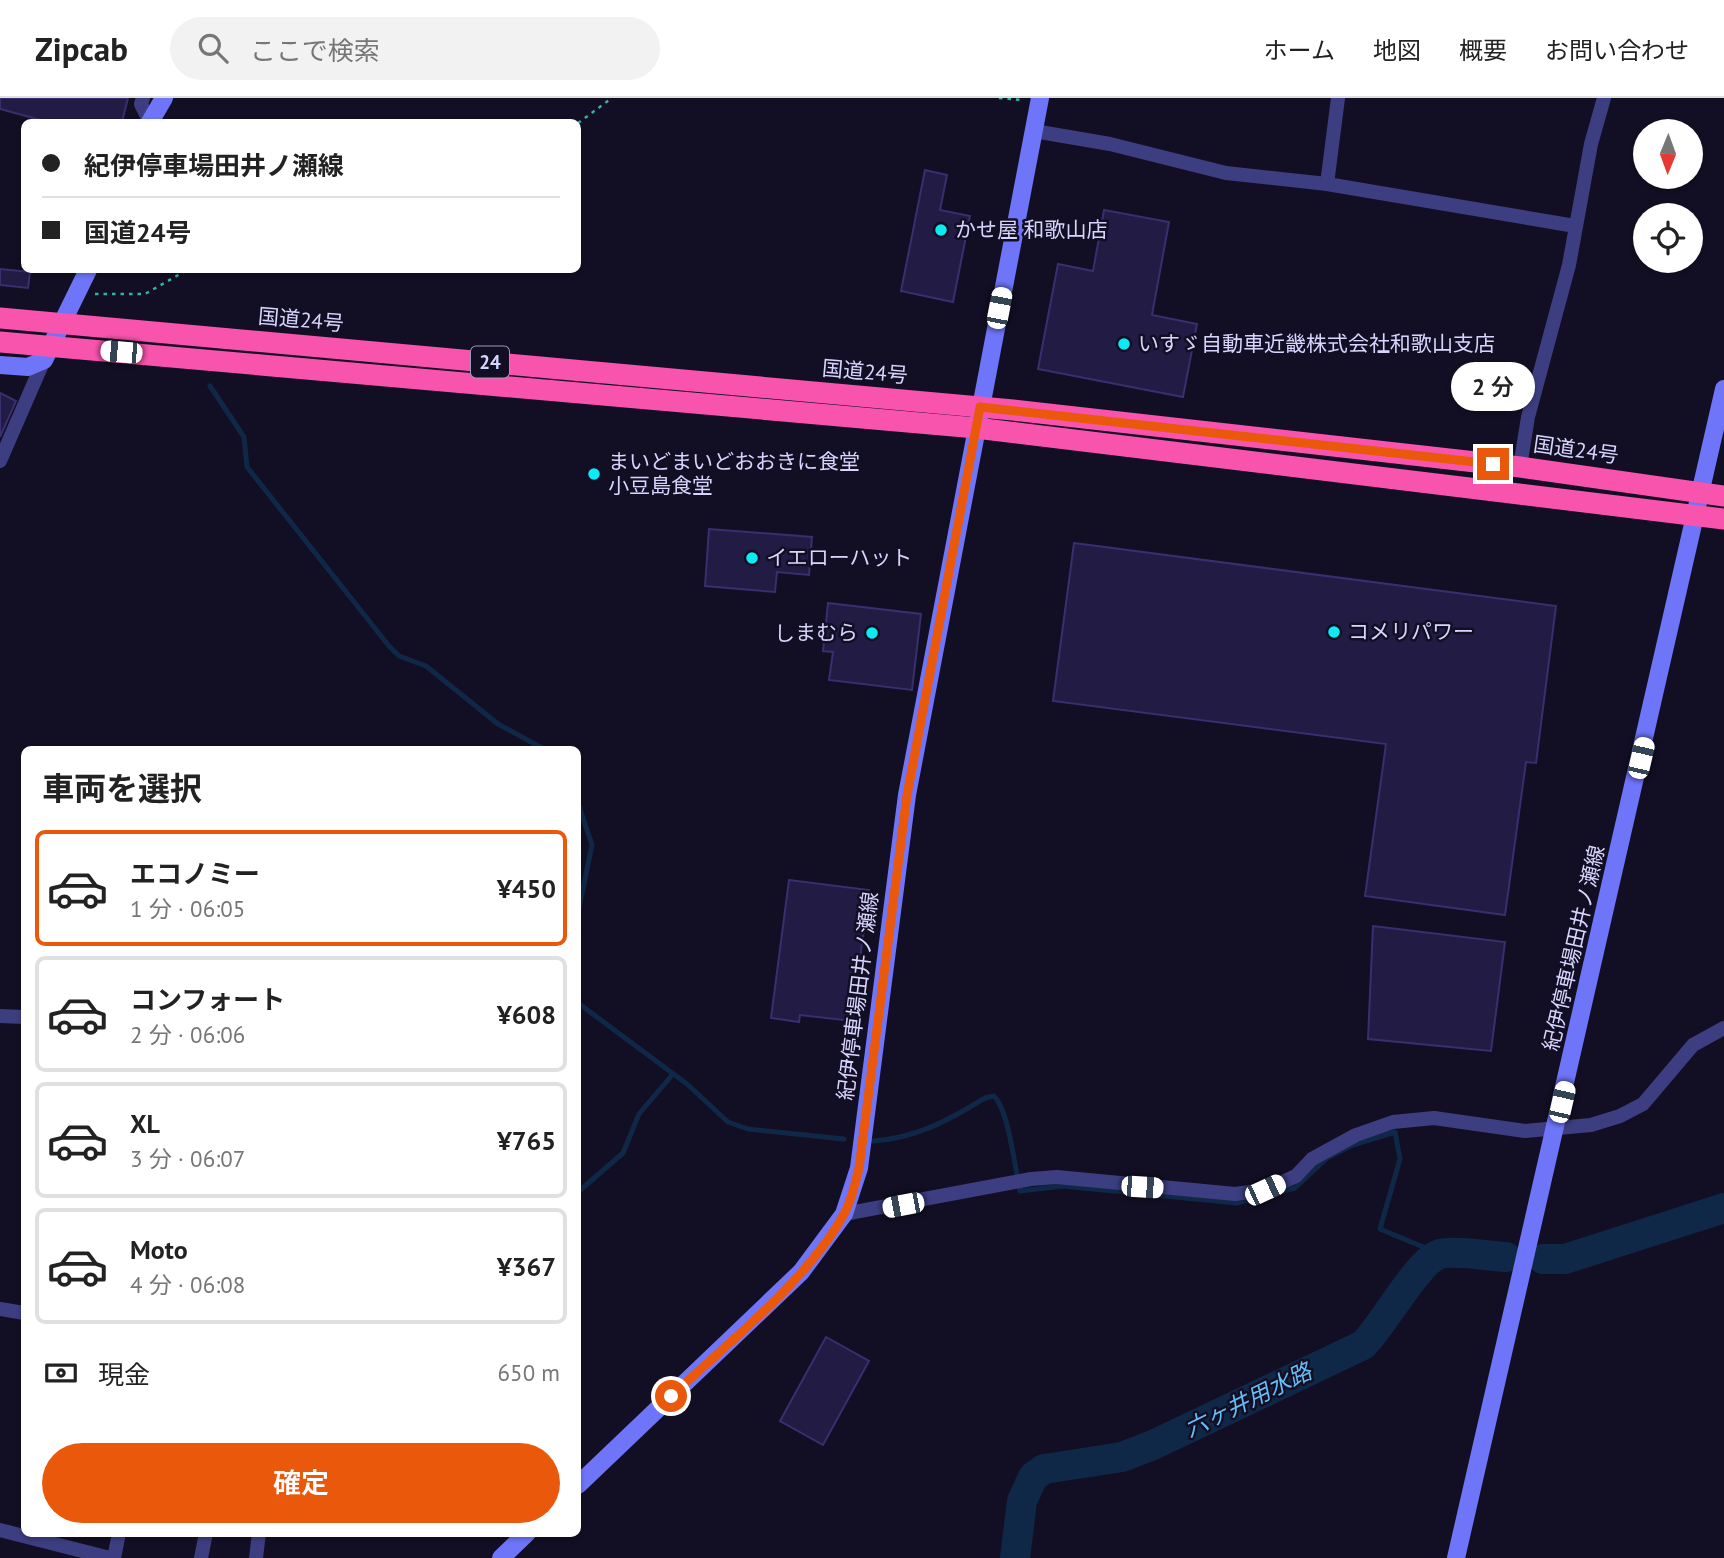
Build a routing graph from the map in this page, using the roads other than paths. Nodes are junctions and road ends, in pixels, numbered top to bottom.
1 (143, 98) edge
2 (164, 98) edge
3 (1338, 98) edge
4 (1604, 98) edge
5 (1040, 99) edge
6 (148, 119) edge
7 (152, 119) edge
8 (1034, 131) junction
9 (1326, 184) junction
10 (1575, 226) junction
11 (86, 273) edge
12 (0, 318) edge
13 (61, 323) junction
14 (0, 342) edge
15 (48, 354) junction
16 (0, 365) edge
17 (1724, 388) edge
18 (978, 417) junction
19 (0, 461) edge
20 (1520, 467) junction
21 (1702, 493) junction
22 (1724, 496) edge
23 (1698, 515) junction
24 (1724, 519) edge
25 (0, 1016) edge
26 (21, 1017) edge
27 (1724, 1028) edge
28 (1556, 1128) junction
29 (844, 1214) junction
30 (0, 1309) edge
31 (21, 1312) edge
32 (581, 1482) edge
33 (0, 1530) edge
34 (21, 1534) edge
35 (37, 1537) edge
36 (118, 1537) edge
37 (205, 1537) edge
38 (259, 1537) edge
39 (523, 1537) edge
40 (112, 1558) edge
41 (201, 1558) edge
42 (256, 1558) edge
43 (500, 1558) edge
44 (1457, 1558) edge

1 - 6 street
2 - 7 main road
3 - 9 street
4 - 10 street
5 - 8 main road, 紀伊停車場田井ノ瀬線
8 - 9 street
8 - 18 main road, 紀伊停車場田井ノ瀬線
9 - 10 street
10 - 20 street
11 - 13 main road
12 - 13 highway, 国道24号 / 24
13 - 15 main road
13 - 18 highway, 国道24号 / 24
14 - 15 highway, 国道24号 / 24
15 - 16 main road
15 - 18 highway, 国道24号 / 24
15 - 19 street
17 - 21 main road, 紀伊停車場田井ノ瀬線
18 - 20 highway, 国道24号 / 24
18 - 23 highway, 国道24号 / 24
18 - 29 main road, 紀伊停車場田井ノ瀬線
20 - 21 highway, 国道24号 / 24
21 - 22 highway, 国道24号 / 24
21 - 23 main road, 紀伊停車場田井ノ瀬線
23 - 24 highway, 国道24号 / 24
23 - 28 main road, 紀伊停車場田井ノ瀬線
25 - 26 street
27 - 28 street
28 - 29 street
28 - 44 main road, 紀伊停車場田井ノ瀬線
29 - 32 main road, 紀伊停車場田井ノ瀬線
30 - 31 street
33 - 34 street
35 - 40 street
36 - 40 street
37 - 41 street
38 - 42 street
39 - 43 main road

